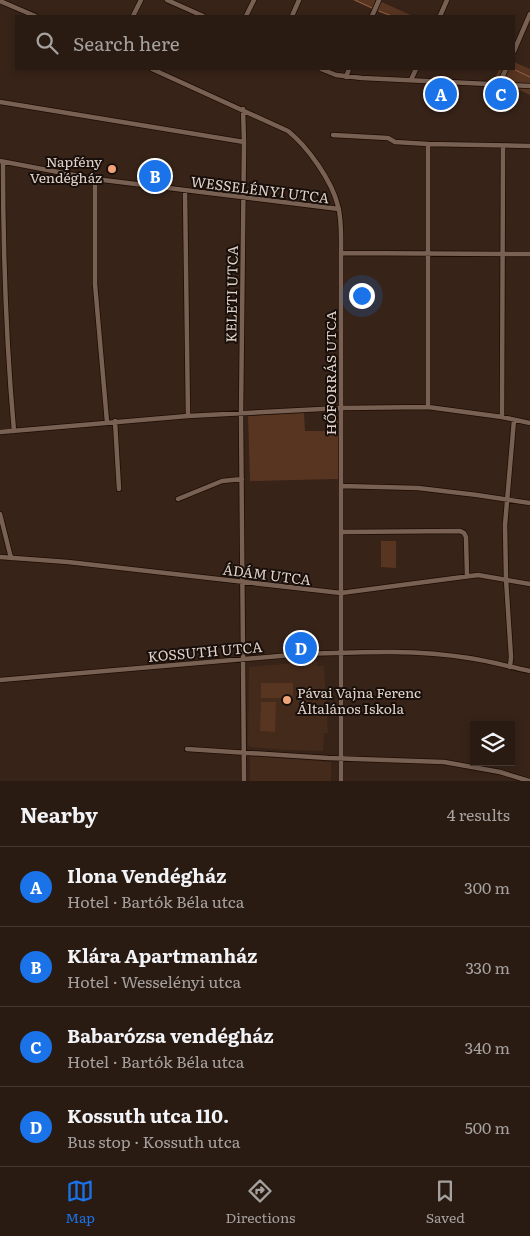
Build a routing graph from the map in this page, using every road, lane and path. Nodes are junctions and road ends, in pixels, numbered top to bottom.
1 (141, 0) edge
2 (168, 0) edge
3 (254, 0) edge
4 (299, 0) edge
5 (379, 0) edge
6 (448, 0) edge
7 (0, 1) edge
8 (530, 14) edge
9 (33, 15) edge
10 (134, 15) edge
11 (201, 15) edge
12 (246, 15) edge
13 (292, 15) edge
14 (372, 15) edge
15 (440, 15) edge
16 (515, 49) edge
17 (154, 70) edge
18 (324, 70) edge
19 (349, 70) edge
20 (416, 70) edge
21 (506, 70) edge
22 (346, 77) junction
23 (411, 80) junction
24 (499, 84) junction
25 (530, 86) edge
26 (0, 102) edge
27 (243, 110) junction
28 (333, 134) dead end
29 (244, 142) junction
30 (428, 144) junction
31 (504, 146) junction
32 (530, 146) edge
33 (2, 162) edge
34 (95, 180) junction
35 (185, 191) junction
36 (244, 196) junction
37 (339, 209) junction
38 (341, 253) junction
39 (427, 253) junction
40 (503, 254) junction
41 (530, 254) edge
42 (428, 407) junction
43 (341, 408) junction
44 (241, 414) junction
45 (188, 416) junction
46 (502, 417) junction
47 (514, 420) junction
48 (107, 422) junction
49 (115, 422) junction
50 (530, 423) edge
51 (14, 431) junction
52 (0, 432) edge
53 (242, 479) junction
54 (341, 486) junction
55 (119, 489) dead end
56 (178, 499) dead end
57 (506, 500) junction
58 (530, 503) edge
59 (0, 514) edge
60 (341, 532) junction
61 (0, 557) edge
62 (11, 558) junction
63 (466, 576) junction
64 (506, 579) junction
65 (242, 583) junction
66 (530, 584) edge
67 (341, 593) junction
68 (341, 652) junction
69 (243, 660) junction
70 (510, 667) junction
71 (530, 671) edge
72 (0, 680) edge
73 (187, 750) dead end
74 (244, 752) junction
75 (341, 758) junction
76 (244, 781) edge
77 (341, 781) edge
78 (529, 781) edge

1 - 10 street
2 - 11 street
3 - 12 street
4 - 13 street
5 - 14 street
6 - 15 street
7 - 9 street
8 - 16 street
17 - 27 street, HŐFORRÁS UTCA
18 - 22 street
19 - 22 street
20 - 23 street
21 - 24 street
22 - 23 street
23 - 24 street
24 - 25 street
26 - 29 street
27 - 29 street, KELETI UTCA
27 - 37 street, HŐFORRÁS UTCA
28 - 30 street
29 - 36 street, KELETI UTCA
30 - 31 street
30 - 39 street
31 - 32 street
31 - 40 street
33 - 34 street, WESSELÉNYI UTCA
33 - 51 street
34 - 35 street, WESSELÉNYI UTCA
34 - 48 street
35 - 36 street, WESSELÉNYI UTCA
35 - 45 street
36 - 37 street, WESSELÉNYI UTCA
36 - 44 street, KELETI UTCA
37 - 38 street, HŐFORRÁS UTCA
38 - 39 street
38 - 43 street, HŐFORRÁS UTCA
39 - 40 street
39 - 42 street
40 - 41 street
40 - 46 street
42 - 43 street
42 - 46 street
43 - 44 street
43 - 54 street, HŐFORRÁS UTCA
44 - 45 street
44 - 53 street, KELETI UTCA
45 - 49 street
46 - 47 street
47 - 50 street
47 - 57 street
48 - 49 street
48 - 51 street
49 - 55 street
51 - 52 street
53 - 56 street
53 - 65 street, KELETI UTCA
54 - 57 street
54 - 60 street, HŐFORRÁS UTCA
57 - 58 street
57 - 64 street
59 - 62 street
60 - 63 street
60 - 67 street, HŐFORRÁS UTCA
61 - 62 street, ÁDÁM UTCA
62 - 65 street, ÁDÁM UTCA
63 - 64 street, ÁDÁM UTCA
63 - 67 street, ÁDÁM UTCA
64 - 66 street, ÁDÁM UTCA
64 - 70 street
65 - 67 street, ÁDÁM UTCA
65 - 69 street, KELETI UTCA
67 - 68 street, HŐFORRÁS UTCA
68 - 69 street, KOSSUTH UTCA
68 - 70 street, KOSSUTH UTCA
68 - 75 street, HŐFORRÁS UTCA
69 - 72 street, KOSSUTH UTCA
69 - 74 street, KELETI UTCA
70 - 71 street, KOSSUTH UTCA
73 - 74 street
74 - 75 street
74 - 76 street, KELETI UTCA
75 - 77 street, HŐFORRÁS UTCA
75 - 78 street

